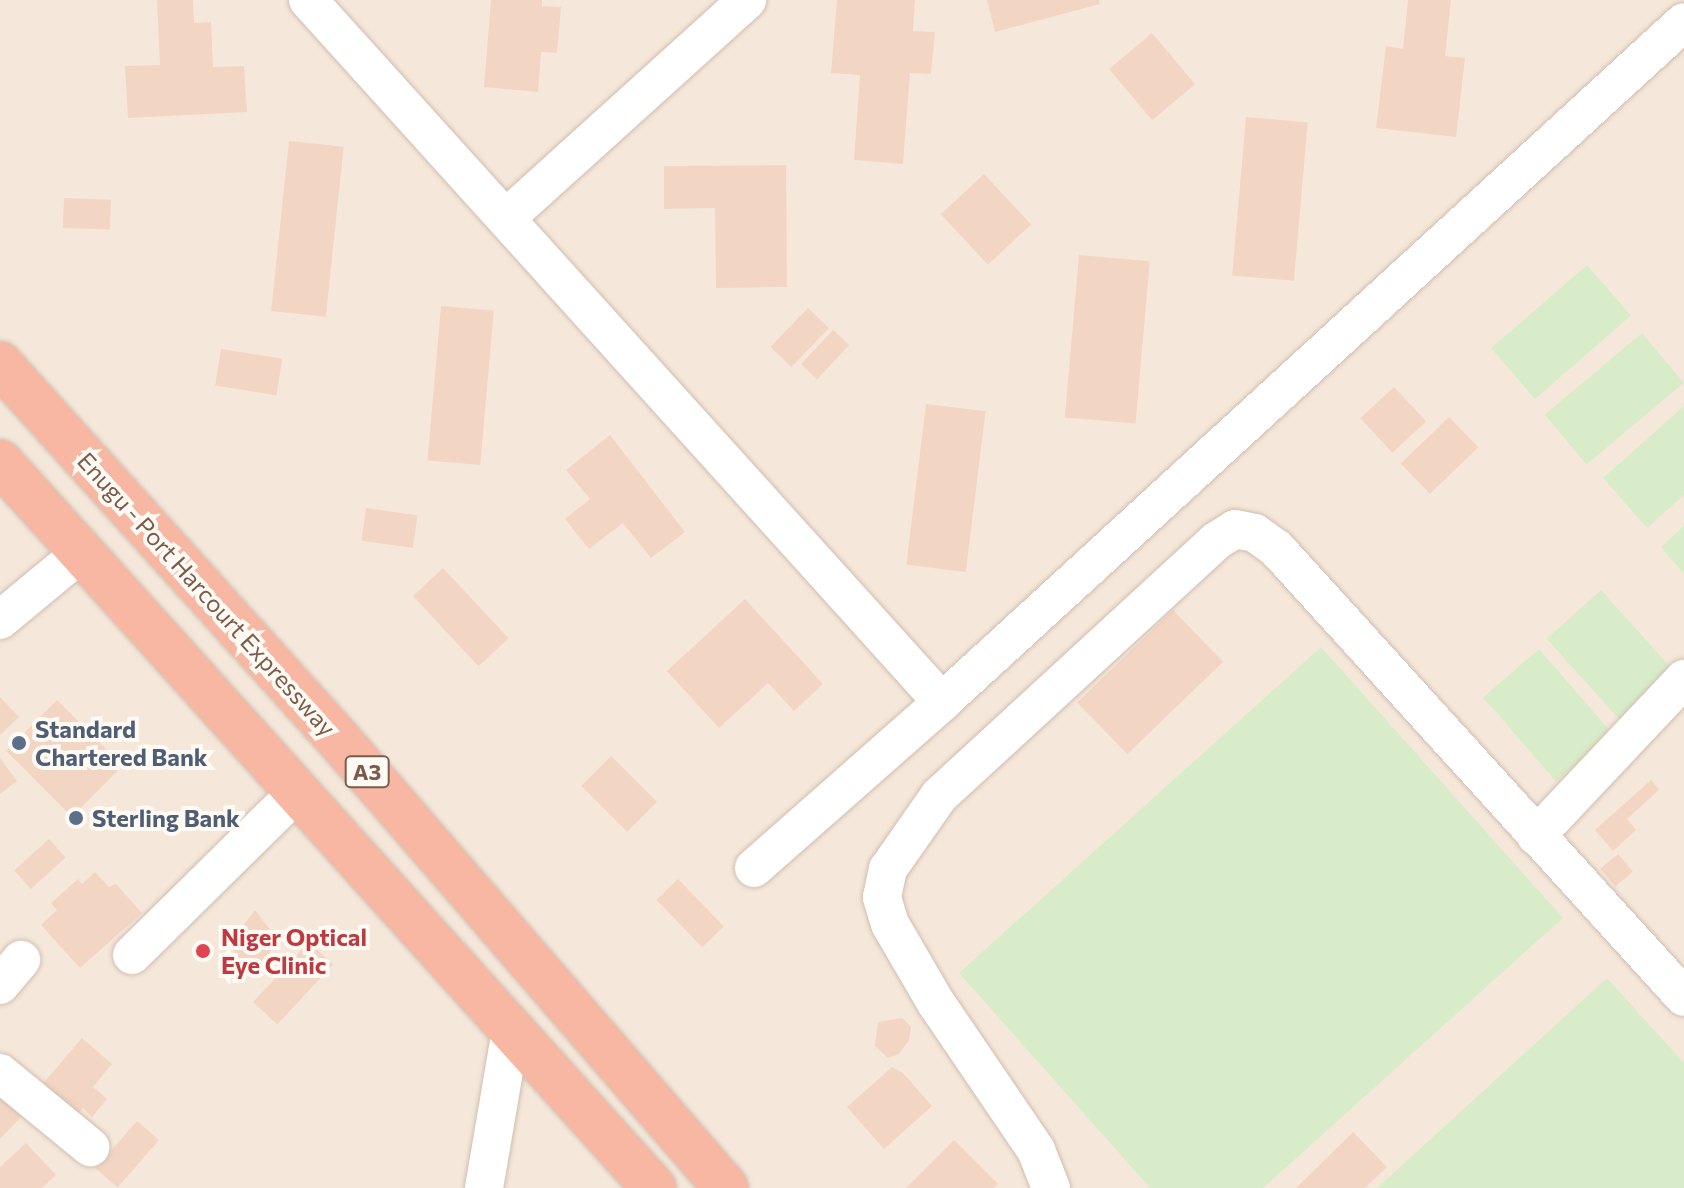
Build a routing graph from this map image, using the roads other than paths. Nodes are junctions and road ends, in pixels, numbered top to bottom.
1 (308, 0) edge
2 (747, 0) edge
3 (1684, 22) edge
4 (506, 218) junction
5 (0, 364) edge
6 (0, 462) edge
7 (82, 552) junction
8 (0, 620) edge
9 (1684, 679) edge
10 (942, 702) junction
11 (295, 794) junction
12 (1536, 836) junction
13 (754, 868) dead end
14 (132, 955) dead end
15 (1684, 997) edge
16 (511, 1030) junction
17 (0, 1073) edge
18 (90, 1147) dead end
19 (484, 1188) edge
20 (654, 1188) edge
21 (726, 1188) edge
22 (1051, 1188) edge

1 - 4 lane
2 - 4 lane
3 - 10 lane
4 - 10 lane
5 - 21 highway, Enugu - Port Harcourt Expressway / A3
6 - 7 highway
7 - 8 lane
7 - 11 highway
9 - 12 lane
10 - 13 lane
11 - 14 lane
11 - 16 highway
12 - 15 lane
12 - 22 lane
16 - 19 lane
16 - 20 highway
17 - 18 lane

